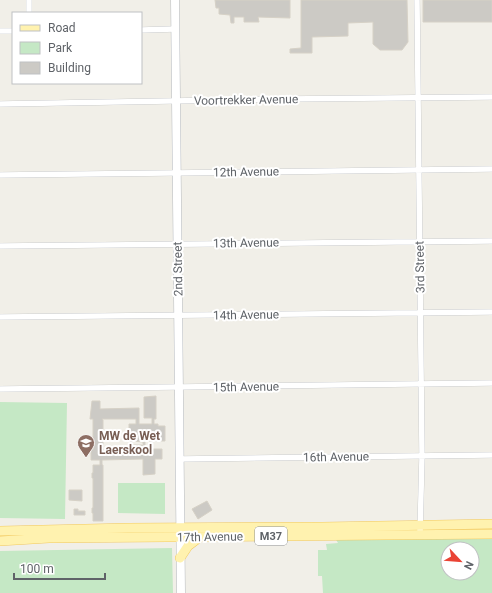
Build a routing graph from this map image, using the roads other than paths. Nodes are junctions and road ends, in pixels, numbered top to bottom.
1 (29, 0) edge
2 (175, 0) edge
3 (417, 0) edge
4 (29, 12) edge
5 (175, 29) junction
6 (142, 30) edge
7 (0, 31) edge
8 (12, 31) edge
9 (492, 97) edge
10 (418, 98) junction
11 (176, 101) junction
12 (0, 104) edge
13 (492, 169) edge
14 (418, 170) junction
15 (176, 172) junction
16 (0, 175) edge
17 (492, 240) edge
18 (419, 241) junction
19 (177, 244) junction
20 (0, 246) edge
21 (492, 312) edge
22 (420, 313) junction
23 (178, 315) junction
24 (0, 317) edge
25 (421, 384) junction
26 (492, 384) edge
27 (178, 388) junction
28 (0, 389) edge
29 (492, 455) edge
30 (422, 456) junction
31 (179, 459) junction
32 (492, 524) edge
33 (421, 530) junction
34 (0, 531) edge
35 (180, 533) junction
36 (492, 534) edge
37 (200, 537) junction
38 (0, 541) edge
39 (180, 558) junction
40 (180, 593) edge

1 - 4 street
2 - 5 main road, 2nd Street
3 - 10 street, 3rd Street
5 - 6 street
5 - 11 main road, 2nd Street
7 - 8 street
9 - 10 street, Voortrekker Avenue
10 - 11 street, Voortrekker Avenue
10 - 14 street, 3rd Street
11 - 12 street, Voortrekker Avenue
11 - 15 main road, 2nd Street
13 - 14 street, 12th Avenue
14 - 15 street, 12th Avenue
14 - 18 street, 3rd Street
15 - 16 street, 12th Avenue
15 - 19 main road, 2nd Street
17 - 18 street, 13th Avenue
18 - 19 street, 13th Avenue
18 - 22 street, 3rd Street
19 - 20 street, 13th Avenue
19 - 23 main road, 2nd Street
21 - 22 street, 14th Avenue
22 - 23 street, 14th Avenue
22 - 25 street, 3rd Street
23 - 24 street, 14th Avenue
23 - 27 main road, 2nd Street
25 - 26 street, 15th Avenue
25 - 27 street, 15th Avenue
25 - 30 street, 3rd Street
27 - 28 street, 15th Avenue
27 - 31 main road, 2nd Street
29 - 30 street, 16th Avenue
30 - 31 street, 16th Avenue
30 - 33 street, 3rd Street
31 - 35 main road, 2nd Street
32 - 33 main road, 17th Avenue / M37
33 - 35 main road, 17th Avenue / M37
33 - 36 main road, 17th Avenue / M37
33 - 37 main road, 17th Avenue / M37
34 - 35 main road, 17th Avenue / M37
35 - 37 main road, 17th Avenue / M37
35 - 38 main road, 17th Avenue / M37
35 - 39 main road, 2nd Street
37 - 39 main road
39 - 40 main road, 2nd Street

